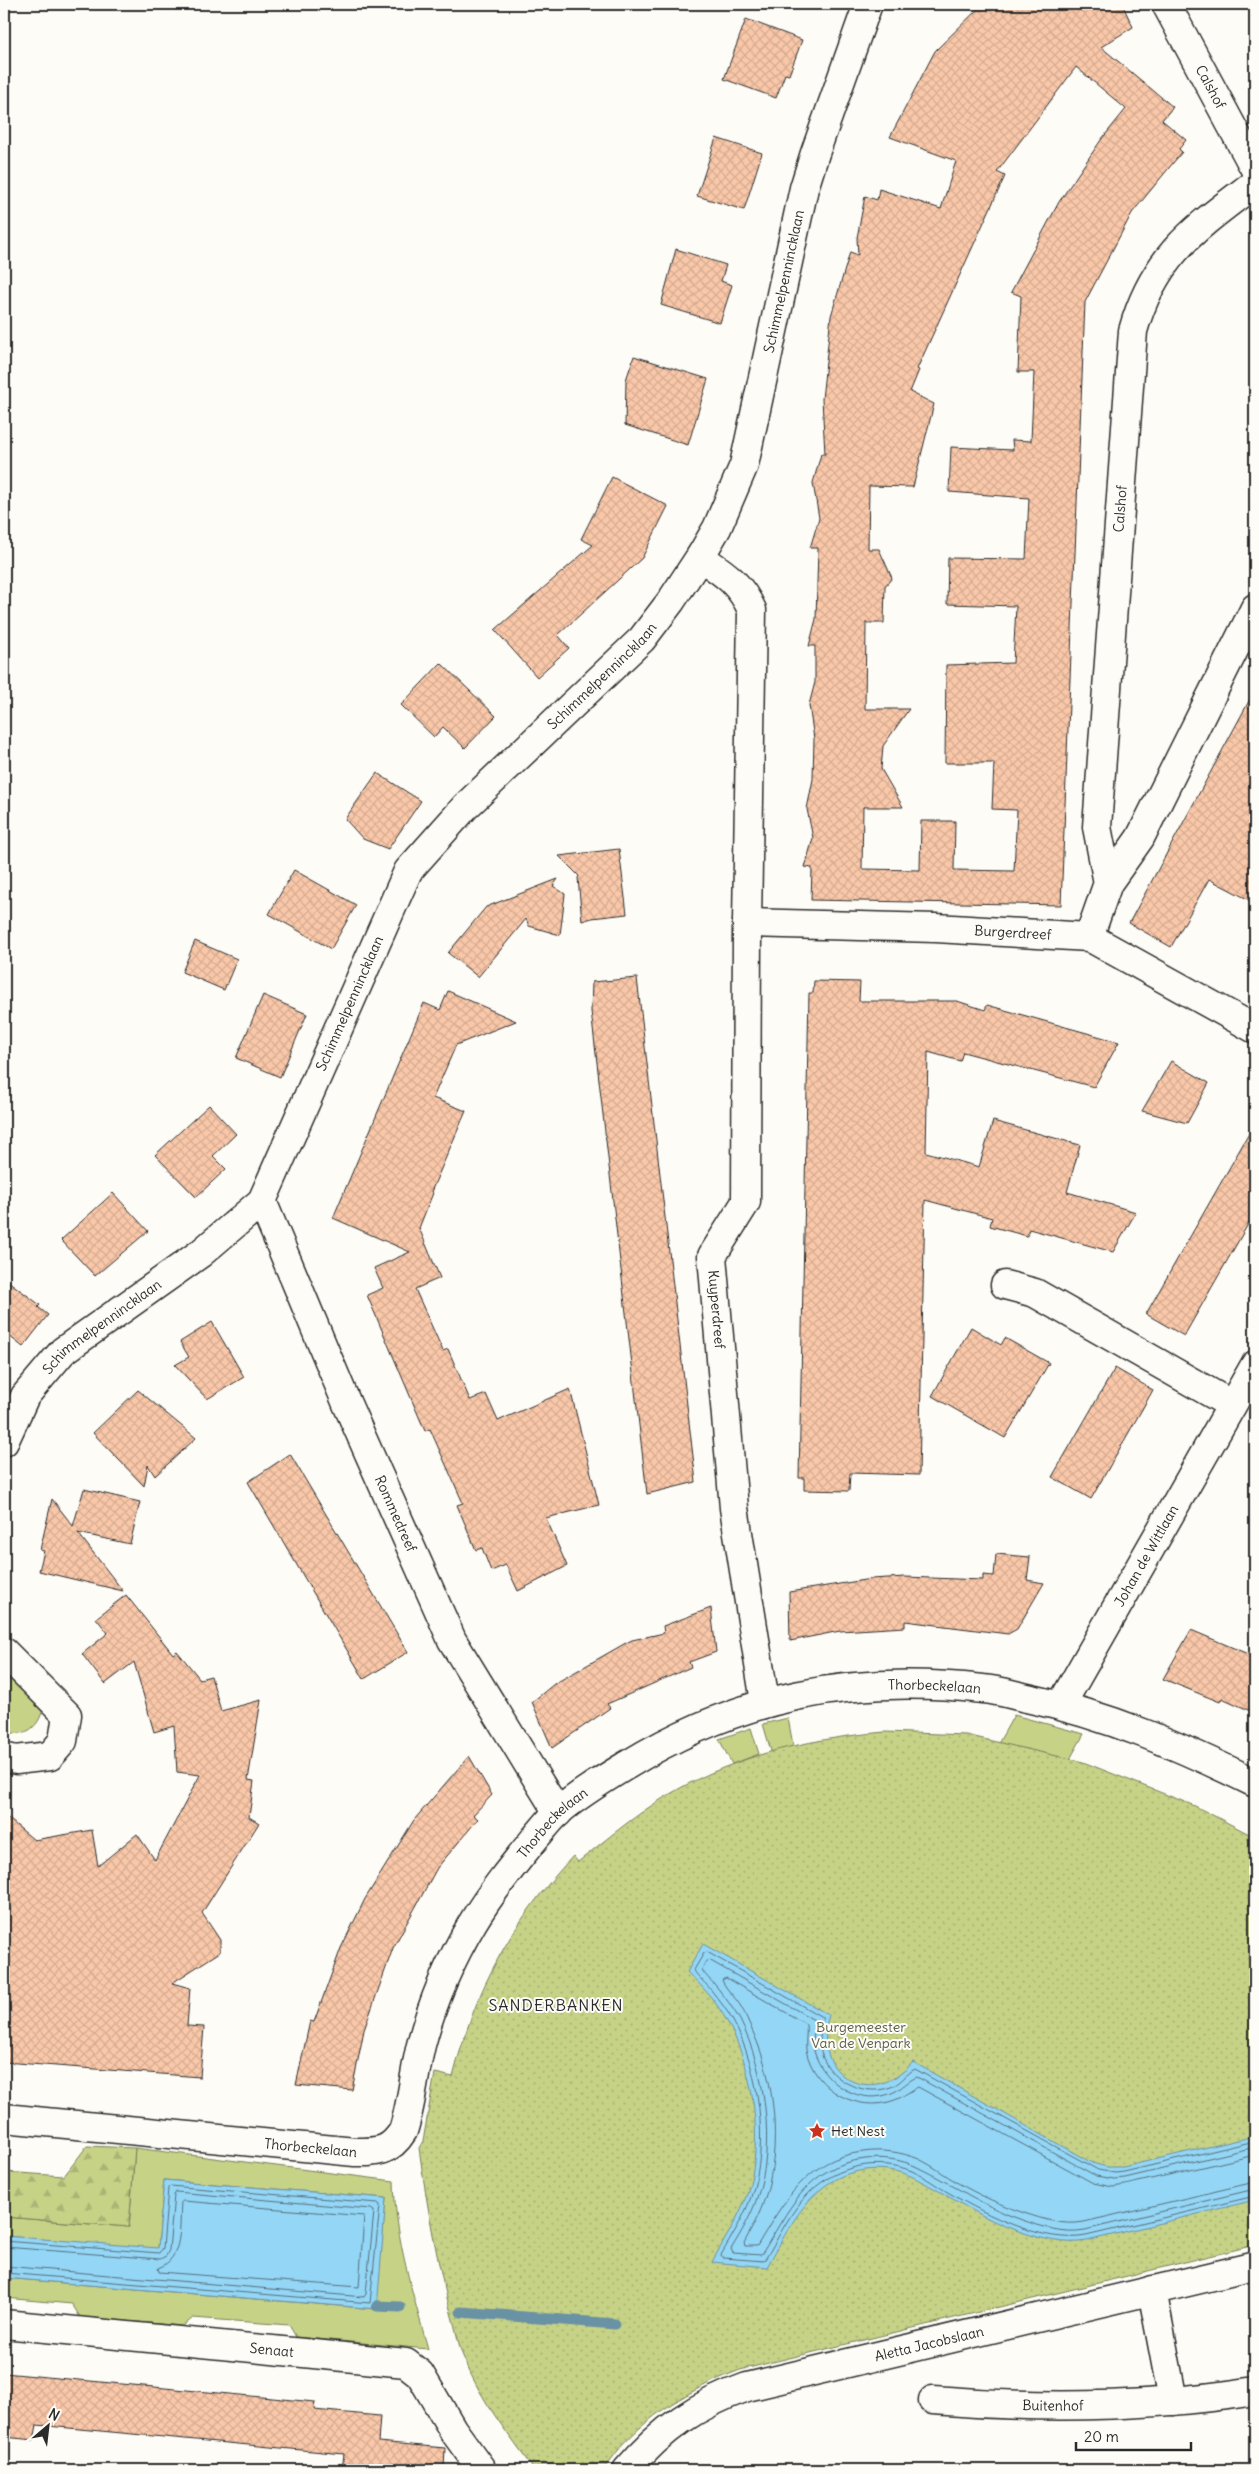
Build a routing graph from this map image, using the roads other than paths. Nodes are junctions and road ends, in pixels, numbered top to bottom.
1 (868, 4) edge
2 (1166, 4) edge
3 (1255, 169) edge
4 (1255, 183) edge
5 (700, 557) junction
6 (1255, 608) edge
7 (1108, 883) junction
8 (747, 923) junction
9 (1089, 937) junction
10 (1255, 1029) edge
11 (262, 1201) junction
12 (1005, 1285) dead end
13 (1255, 1365) edge
14 (1232, 1406) junction
15 (4, 1442) edge
16 (4, 1652) edge
17 (765, 1702) junction
18 (1060, 1705) junction
19 (4, 1757) edge
20 (1255, 1783) edge
21 (558, 1813) junction
22 (4, 2118) edge
23 (1255, 2266) edge
24 (1152, 2290) junction
25 (4, 2324) edge
26 (1255, 2391) edge
27 (934, 2400) dead end
28 (1173, 2401) junction
29 (482, 2470) edge
30 (627, 2470) edge

1 - 5 street, Schimmelpennincklaan
2 - 3 street, Calshof
4 - 7 street, Calshof
5 - 8 street
5 - 11 street, Schimmelpennincklaan
6 - 7 street
7 - 9 street
8 - 9 street, Burgerdreef
8 - 17 street, Kuyperdreef
9 - 10 street, Burgerdreef
11 - 15 street, Schimmelpennincklaan
11 - 21 street, Rommedreef
12 - 14 street
13 - 14 street, Johan de Wittlaan
14 - 18 street, Johan de Wittlaan
16 - 19 street
17 - 18 street, Thorbeckelaan
17 - 21 street, Thorbeckelaan
18 - 20 street, Thorbeckelaan
21 - 22 street, Thorbeckelaan
23 - 24 street, Aletta Jacobslaan
24 - 28 street
24 - 30 street, Aletta Jacobslaan
25 - 29 street, Senaat
26 - 28 street, Buitenhof
27 - 28 street, Buitenhof

